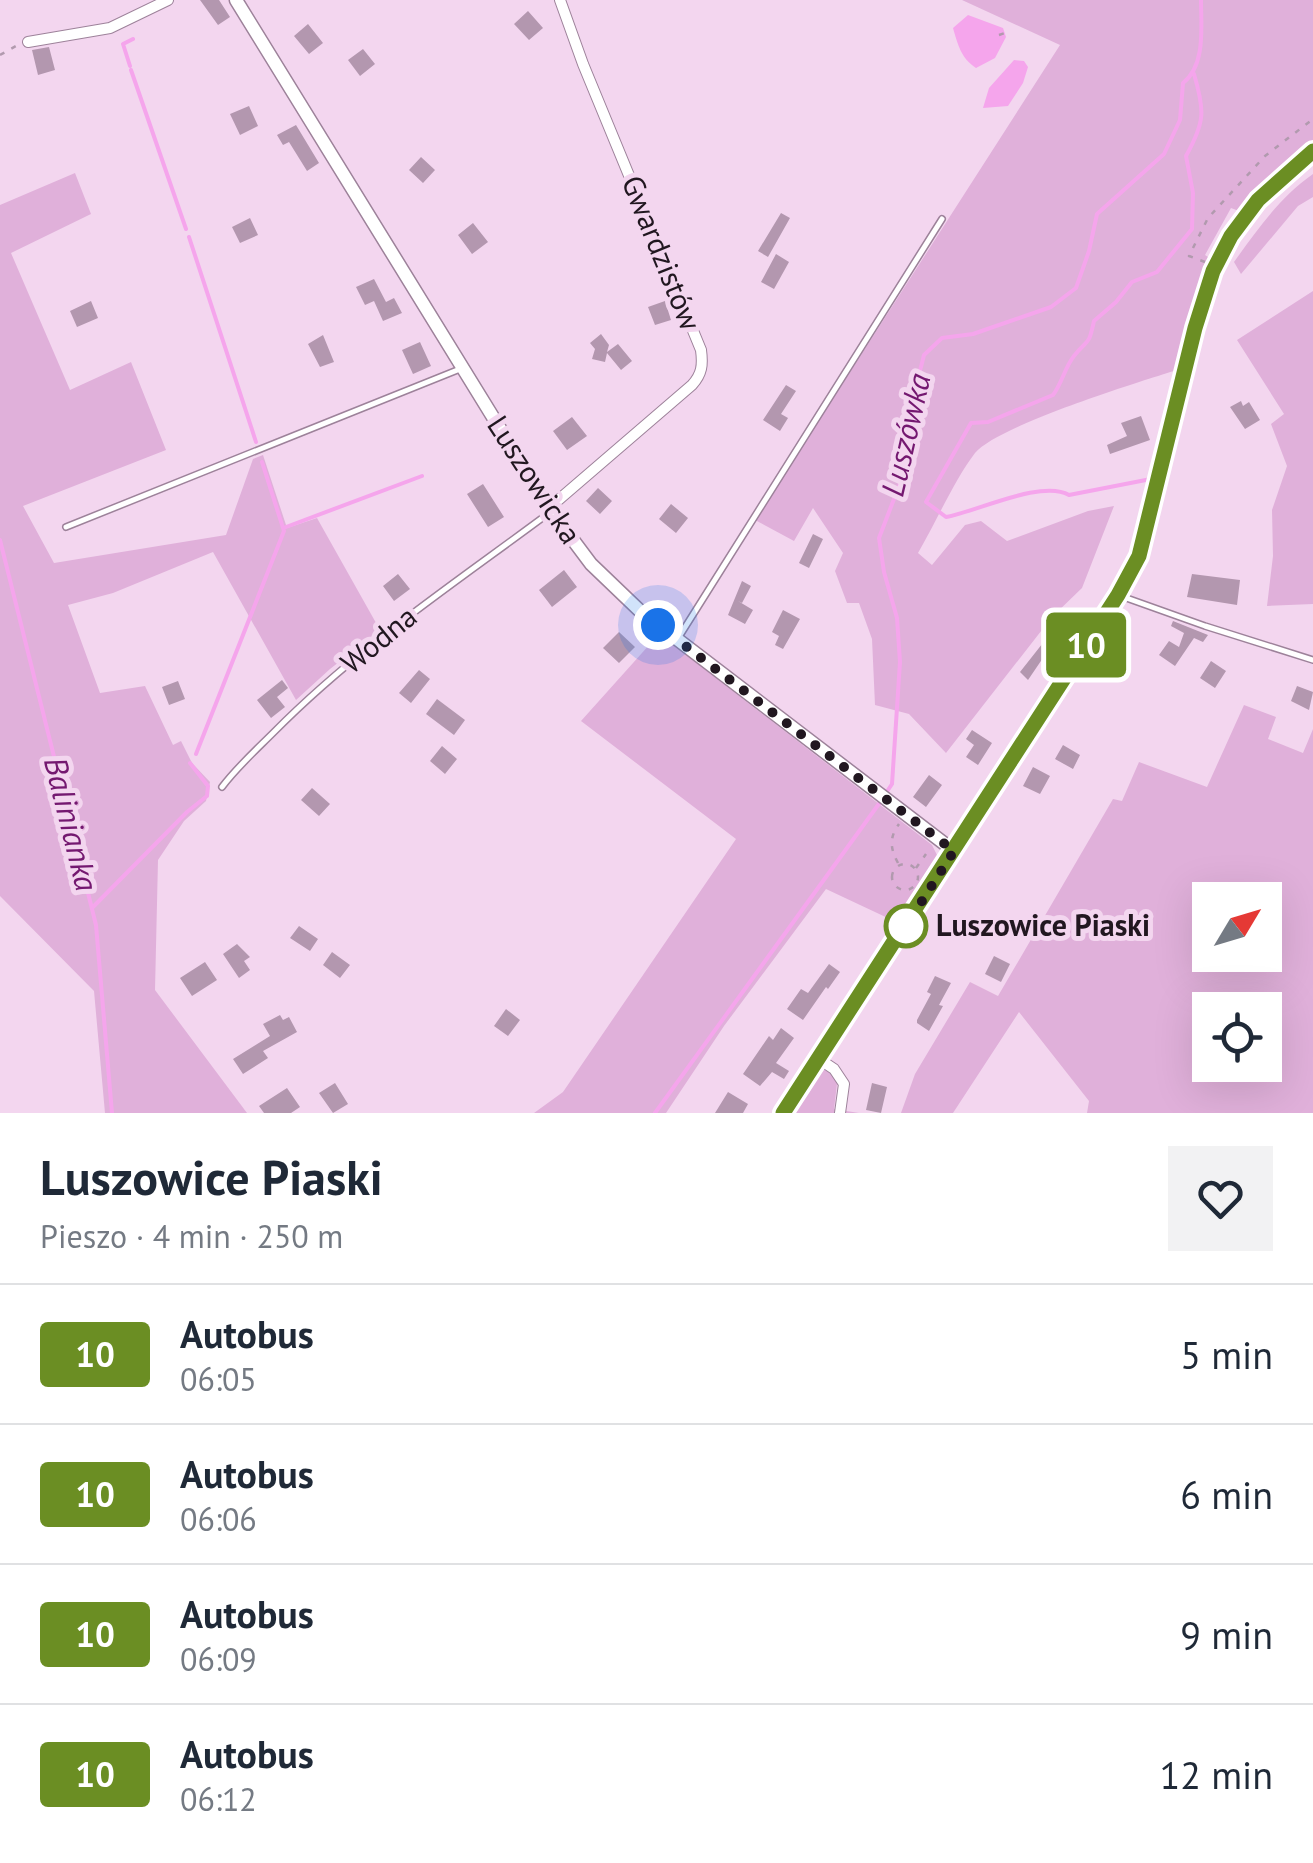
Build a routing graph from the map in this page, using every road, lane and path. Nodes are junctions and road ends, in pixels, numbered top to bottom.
1 (168, 0) edge
2 (236, 0) edge
3 (560, 0) edge
4 (1005, 33) dead end
5 (999, 36) dead end
6 (28, 42) joint
7 (0, 55) edge
8 (1313, 118) edge
9 (1313, 151) edge
10 (942, 219) dead end
11 (1216, 266) junction
12 (462, 368) junction
13 (550, 509) junction
14 (66, 527) dead end
15 (1118, 595) junction
16 (677, 640) junction
17 (1313, 660) edge
18 (222, 788) dead end
19 (906, 816) junction
20 (954, 851) junction
21 (926, 854) dead end
22 (900, 865) junction
23 (915, 869) junction
24 (818, 1059) junction
25 (784, 1113) edge
26 (840, 1113) edge

1 - 6 street
2 - 12 street, Luszowicka
3 - 13 street, Gwardzistów
4 - 5 path
6 - 7 path
8 - 11 path
9 - 11 street
10 - 16 lane
11 - 15 street
12 - 13 street, Luszowicka
12 - 14 lane
13 - 16 street, Luszowicka
13 - 18 lane, Wodna
15 - 17 lane
15 - 20 street
16 - 19 street, Luszowicka
19 - 20 street, Luszowicka
19 - 22 path
20 - 24 street
21 - 23 path
22 - 23 path
22 - 23 path
24 - 25 street
24 - 26 street

